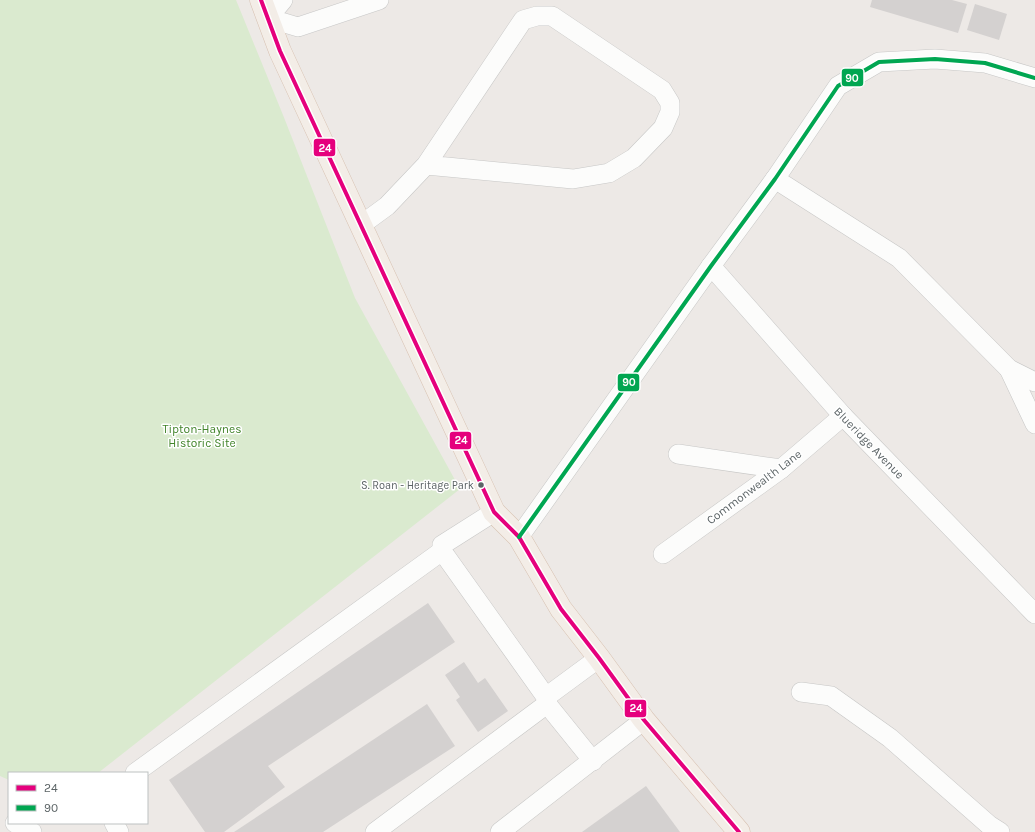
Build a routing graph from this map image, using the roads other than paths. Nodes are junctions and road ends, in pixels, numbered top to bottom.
1 (283, 0) edge
2 (379, 0) edge
3 (264, 9) edge
4 (1035, 78) edge
5 (426, 165) junction
6 (775, 179) junction
7 (361, 225) junction
8 (711, 266) junction
9 (1009, 370) junction
10 (1035, 382) edge
11 (843, 416) junction
12 (1035, 424) edge
13 (678, 454) dead end
14 (781, 469) junction
15 (494, 512) junction
16 (519, 537) junction
17 (442, 551) junction
18 (663, 554) dead end
19 (1035, 614) edge
20 (600, 658) junction
21 (801, 692) dead end
22 (546, 701) junction
23 (644, 720) junction
24 (593, 761) junction
25 (136, 772) edge
26 (17, 824) edge
27 (990, 830) edge
28 (32, 832) edge
29 (375, 832) edge
30 (500, 832) edge
31 (739, 832) edge

1 - 3 street
2 - 3 street
3 - 7 main road
4 - 6 street
5 - 5 street
5 - 7 street
6 - 8 street
6 - 9 street
7 - 15 main road
8 - 11 street, Blueridge Avenue
8 - 16 street
9 - 10 street
9 - 12 street
11 - 14 street, Commonwealth Lane
11 - 19 street, Blueridge Avenue
13 - 14 street
14 - 18 street, Commonwealth Lane
15 - 16 main road
15 - 17 street
16 - 20 main road
17 - 22 street
17 - 25 street
20 - 22 street
20 - 23 main road
21 - 27 street
22 - 24 street
22 - 29 street
23 - 24 street
23 - 31 main road
24 - 30 street
26 - 28 street

